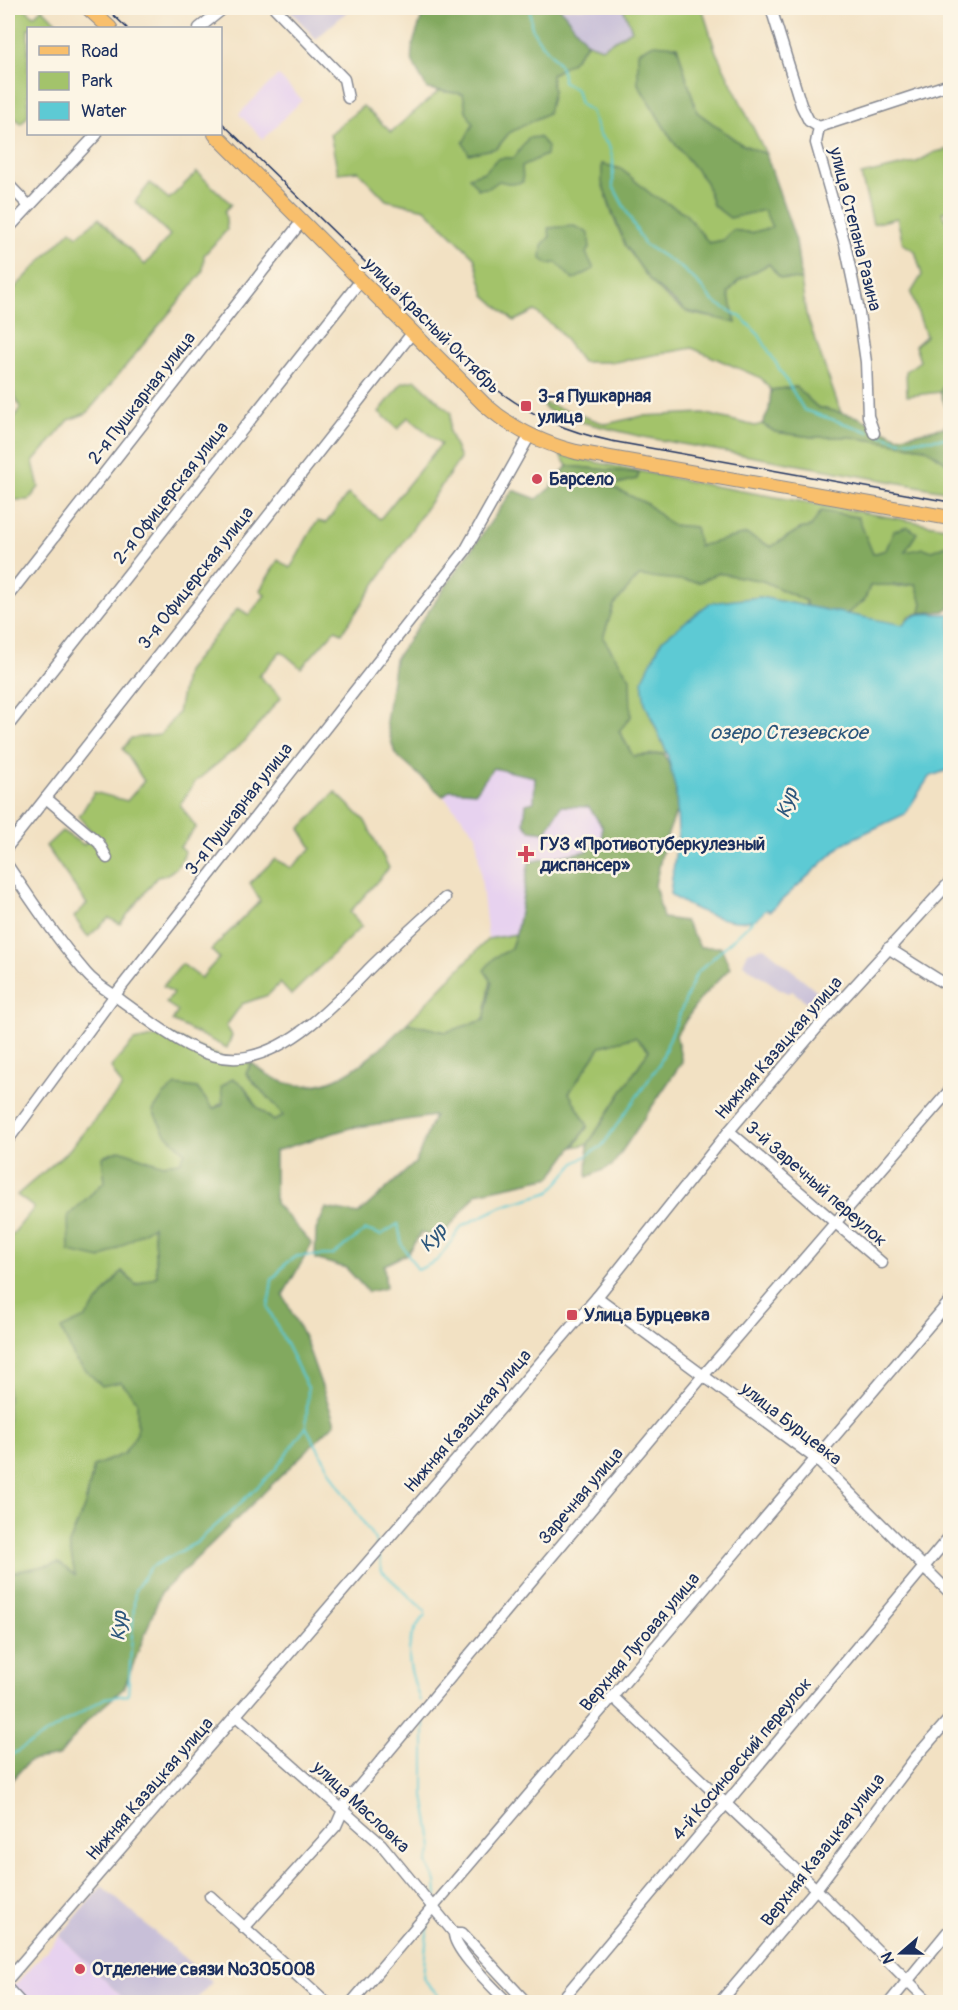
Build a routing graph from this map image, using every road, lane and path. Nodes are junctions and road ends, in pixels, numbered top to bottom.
1 (88, 8) edge
2 (224, 8) edge
3 (275, 8) edge
4 (771, 8) edge
5 (109, 27) edge
6 (200, 27) edge
7 (951, 84) edge
8 (348, 98) dead end
9 (819, 126) junction
10 (96, 135) edge
11 (216, 135) edge
12 (8, 184) edge
13 (29, 207) junction
14 (302, 221) junction
15 (8, 229) edge
16 (361, 280) junction
17 (413, 332) junction
18 (874, 433) dead end
19 (530, 435) junction
20 (951, 518) edge
21 (8, 596) edge
22 (8, 726) edge
23 (46, 798) junction
24 (8, 846) edge
25 (107, 858) dead end
26 (8, 866) edge
27 (951, 882) edge
28 (445, 898) dead end
29 (888, 948) junction
30 (951, 987) edge
31 (115, 995) junction
32 (951, 1090) edge
33 (729, 1131) junction
34 (8, 1140) edge
35 (837, 1223) junction
36 (882, 1263) dead end
37 (597, 1297) junction
38 (951, 1300) edge
39 (702, 1377) junction
40 (816, 1460) junction
41 (951, 1536) edge
42 (924, 1566) junction
43 (951, 1593) edge
44 (614, 1698) junction
45 (235, 1715) junction
46 (951, 1718) edge
47 (726, 1804) junction
48 (344, 1811) junction
49 (816, 1889) junction
50 (210, 1896) dead end
51 (433, 1910) junction
52 (244, 1928) junction
53 (951, 1929) edge
54 (454, 1933) junction
55 (8, 1979) edge
56 (907, 1982) junction
57 (8, 1989) edge
58 (20, 2002) edge
59 (326, 2002) edge
60 (352, 2002) edge
61 (507, 2002) edge
62 (526, 2002) edge
63 (560, 2002) edge
64 (720, 2002) edge
65 (890, 2002) edge
66 (929, 2002) edge

1 - 5 main road
2 - 6 street
3 - 8 street
4 - 9 street, улица Степана Разина
7 - 9 street
9 - 18 street, улица Степана Разина
10 - 13 street
11 - 14 main road, улица Красный Октябрь
12 - 13 street
13 - 15 street
14 - 16 main road, улица Красный Октябрь
14 - 21 street, 2-я Пушкарная улица
16 - 17 main road, улица Красный Октябрь
16 - 22 street, 2-я Офицерская улица
17 - 19 main road, улица Красный Октябрь
17 - 23 street, 3-я Офицерская улица
19 - 20 main road, улица Красный Октябрь
19 - 31 street, 3-я Пушкарная улица
23 - 24 street, 3-я Офицерская улица
23 - 25 street
26 - 31 street
27 - 29 street, Нижняя Казацкая улица
28 - 31 street
29 - 30 street
29 - 33 street, Нижняя Казацкая улица
31 - 34 street, 3-я Пушкарная улица
32 - 35 street, Заречная улица
33 - 35 street, 3-й Заречный переулок
33 - 37 street, Нижняя Казацкая улица
35 - 36 street, 3-й Заречный переулок
35 - 39 street, Заречная улица
37 - 39 street, улица Бурцевка
37 - 45 street, Нижняя Казацкая улица
38 - 40 street, Верхняя Луговая улица
39 - 40 street, улица Бурцевка
39 - 48 street, Заречная улица
40 - 42 street, улица Бурцевка
40 - 44 street, Верхняя Луговая улица
41 - 42 street, 4-й Косиновский переулок
42 - 43 street, улица Бурцевка
42 - 47 street, 4-й Косиновский переулок
44 - 47 street
44 - 51 street, Верхняя Луговая улица
45 - 48 street, улица Масловка
45 - 55 street, Нижняя Казацкая улица
46 - 49 street, Верхняя Казацкая улица
47 - 49 street
47 - 63 street, 4-й Косиновский переулок
48 - 51 street, улица Масловка
48 - 52 street, Заречная улица
49 - 56 street
49 - 64 street, Верхняя Казацкая улица
50 - 52 street
51 - 54 street, улица Масловка
51 - 60 street, Верхняя Луговая улица
52 - 59 street
53 - 56 street
54 - 61 street, улица Масловка
54 - 62 street, улица Масловка
56 - 65 street
56 - 66 street
57 - 58 street

